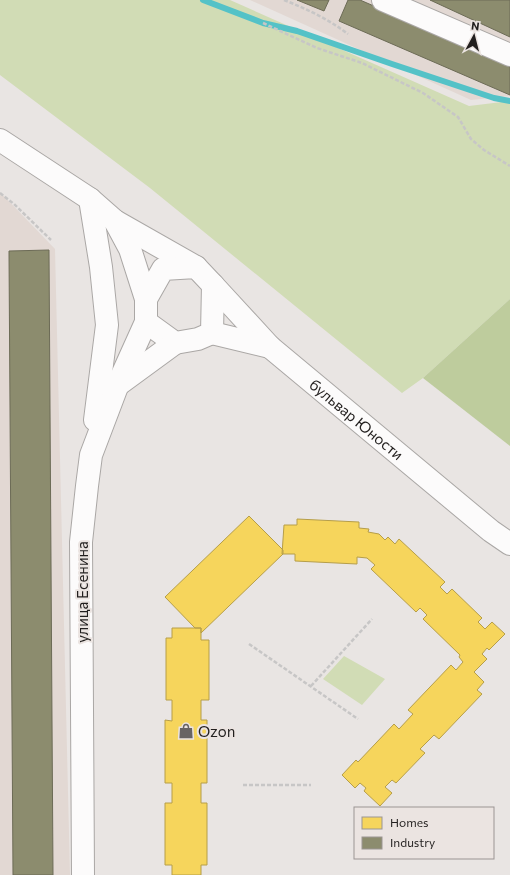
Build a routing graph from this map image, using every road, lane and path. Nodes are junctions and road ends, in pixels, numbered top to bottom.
1 (284, 0) edge
2 (383, 0) edge
3 (263, 23) dead end
4 (348, 34) dead end
5 (510, 56) edge
6 (0, 140) edge
7 (510, 166) edge
8 (0, 193) edge
9 (90, 199) junction
10 (115, 222) junction
11 (50, 240) dead end
12 (196, 267) junction
13 (212, 285) junction
14 (146, 299) junction
15 (146, 322) junction
16 (212, 333) junction
17 (175, 343) junction
18 (270, 347) junction
19 (118, 384) junction
20 (91, 455) junction
21 (510, 544) edge
22 (372, 619) dead end
23 (249, 644) dead end
24 (311, 686) junction
25 (358, 719) dead end
26 (243, 785) dead end
27 (311, 785) dead end
28 (83, 875) edge

1 - 4 path
2 - 5 street
3 - 7 path
6 - 9 street
8 - 11 path
9 - 10 street
9 - 20 street
10 - 12 street
10 - 14 street
12 - 13 street
12 - 14 street
13 - 16 street
13 - 18 street, бульвар Юности
14 - 15 street
15 - 17 street
15 - 19 street, улица Есенина
16 - 17 street
16 - 18 street
17 - 19 street
18 - 21 street, бульвар Юности
19 - 20 street, улица Есенина
20 - 28 street, улица Есенина
22 - 24 path
23 - 24 path
24 - 25 path
26 - 27 path

